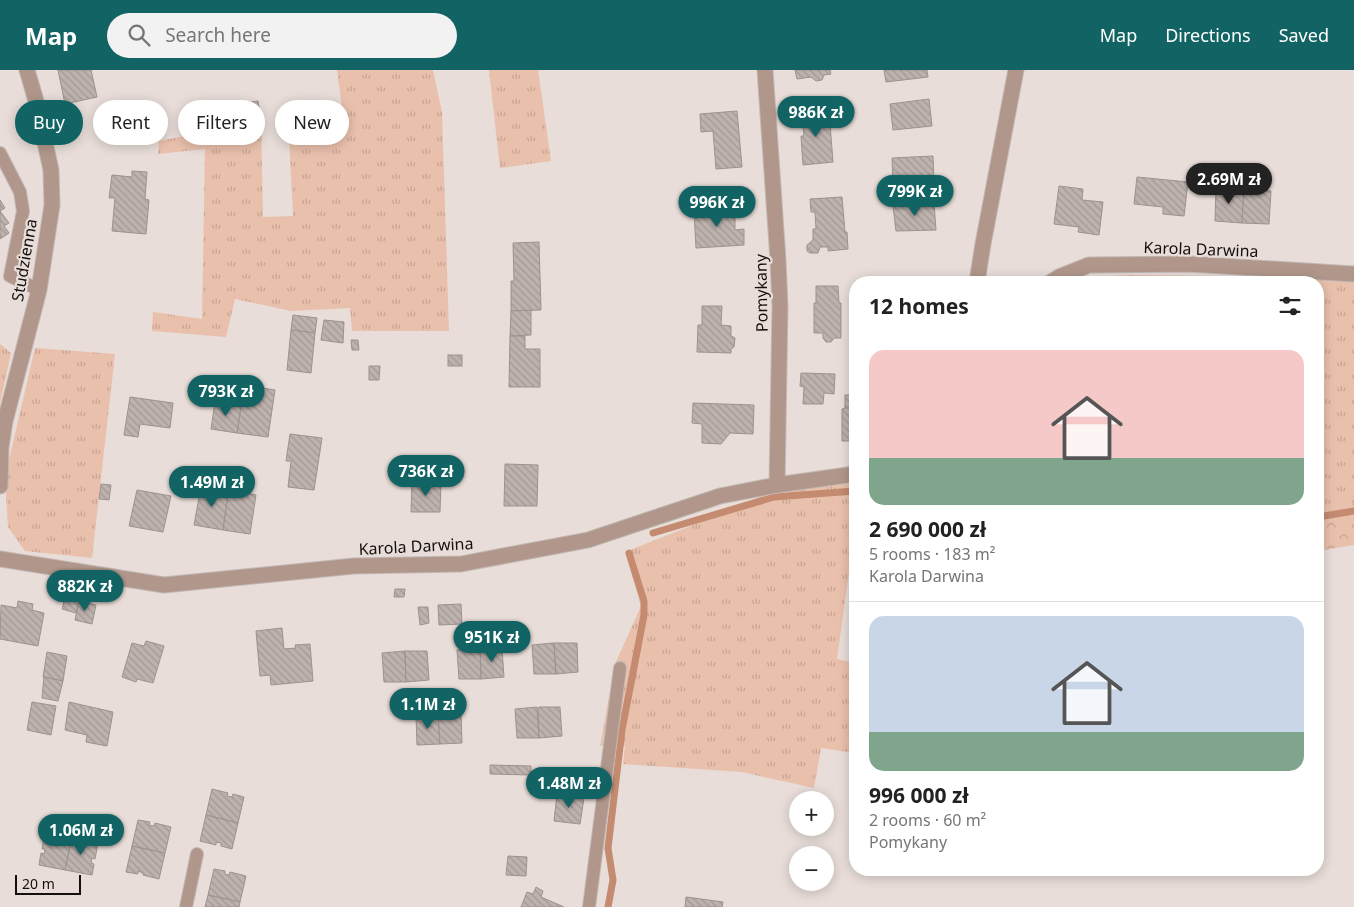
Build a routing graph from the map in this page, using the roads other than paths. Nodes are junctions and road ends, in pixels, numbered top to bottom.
1 (27, 70) edge
2 (764, 70) edge
3 (1016, 70) edge
4 (0, 153) edge
5 (1354, 274) edge
6 (978, 276) edge
7 (1062, 276) edge
8 (39, 290) junction
9 (849, 475) edge
10 (777, 485) junction
11 (0, 486) edge
12 (0, 559) edge
13 (620, 668) dead end
14 (197, 854) dead end
15 (186, 907) edge
16 (589, 907) edge

1 - 8 street, Studzienna
2 - 10 street, Pomykany
3 - 6 street
4 - 8 lane
5 - 7 street, Karola Darwina
8 - 11 street, Studzienna
9 - 10 street, Karola Darwina
10 - 12 street, Karola Darwina
13 - 16 lane
14 - 15 lane

